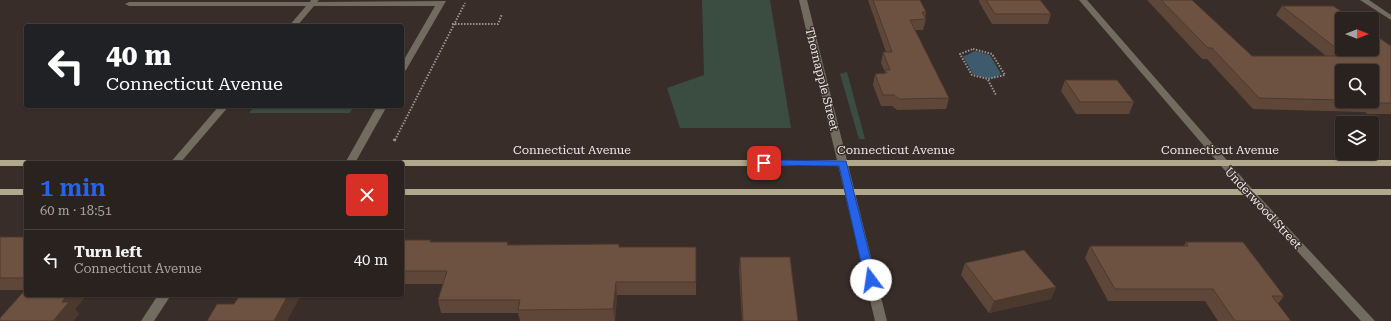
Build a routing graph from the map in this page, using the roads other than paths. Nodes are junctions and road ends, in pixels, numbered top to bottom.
1 (803, 0) edge
2 (1083, 0) edge
3 (1364, 0) edge
4 (314, 2) edge
5 (440, 2) edge
6 (129, 4) dead end
7 (1391, 18) edge
8 (295, 24) edge
9 (404, 66) edge
10 (222, 108) edge
11 (381, 108) edge
12 (177, 161) edge
13 (351, 161) edge
14 (0, 163) edge
15 (24, 163) edge
16 (404, 163) edge
17 (843, 163) junction
18 (1222, 163) junction
19 (1391, 163) edge
20 (0, 192) edge
21 (24, 192) edge
22 (404, 192) edge
23 (849, 192) junction
24 (1249, 192) junction
25 (1391, 192) edge
26 (164, 297) edge
27 (147, 321) edge
28 (881, 321) edge
29 (1369, 321) edge

1 - 17 street, Thornapple Street
2 - 18 street, Underwood Street
3 - 7 street
4 - 5 street
4 - 6 street
4 - 8 street
5 - 9 street
10 - 12 street
11 - 13 street
14 - 15 main road
16 - 17 main road, Connecticut Avenue
17 - 18 main road, Connecticut Avenue
17 - 23 street, Thornapple Street
18 - 19 main road, Connecticut Avenue
18 - 24 street, Underwood Street
20 - 21 main road
22 - 23 main road
23 - 24 main road
23 - 28 street, Thornapple Street
24 - 25 main road
24 - 29 street, Underwood Street
26 - 27 street

